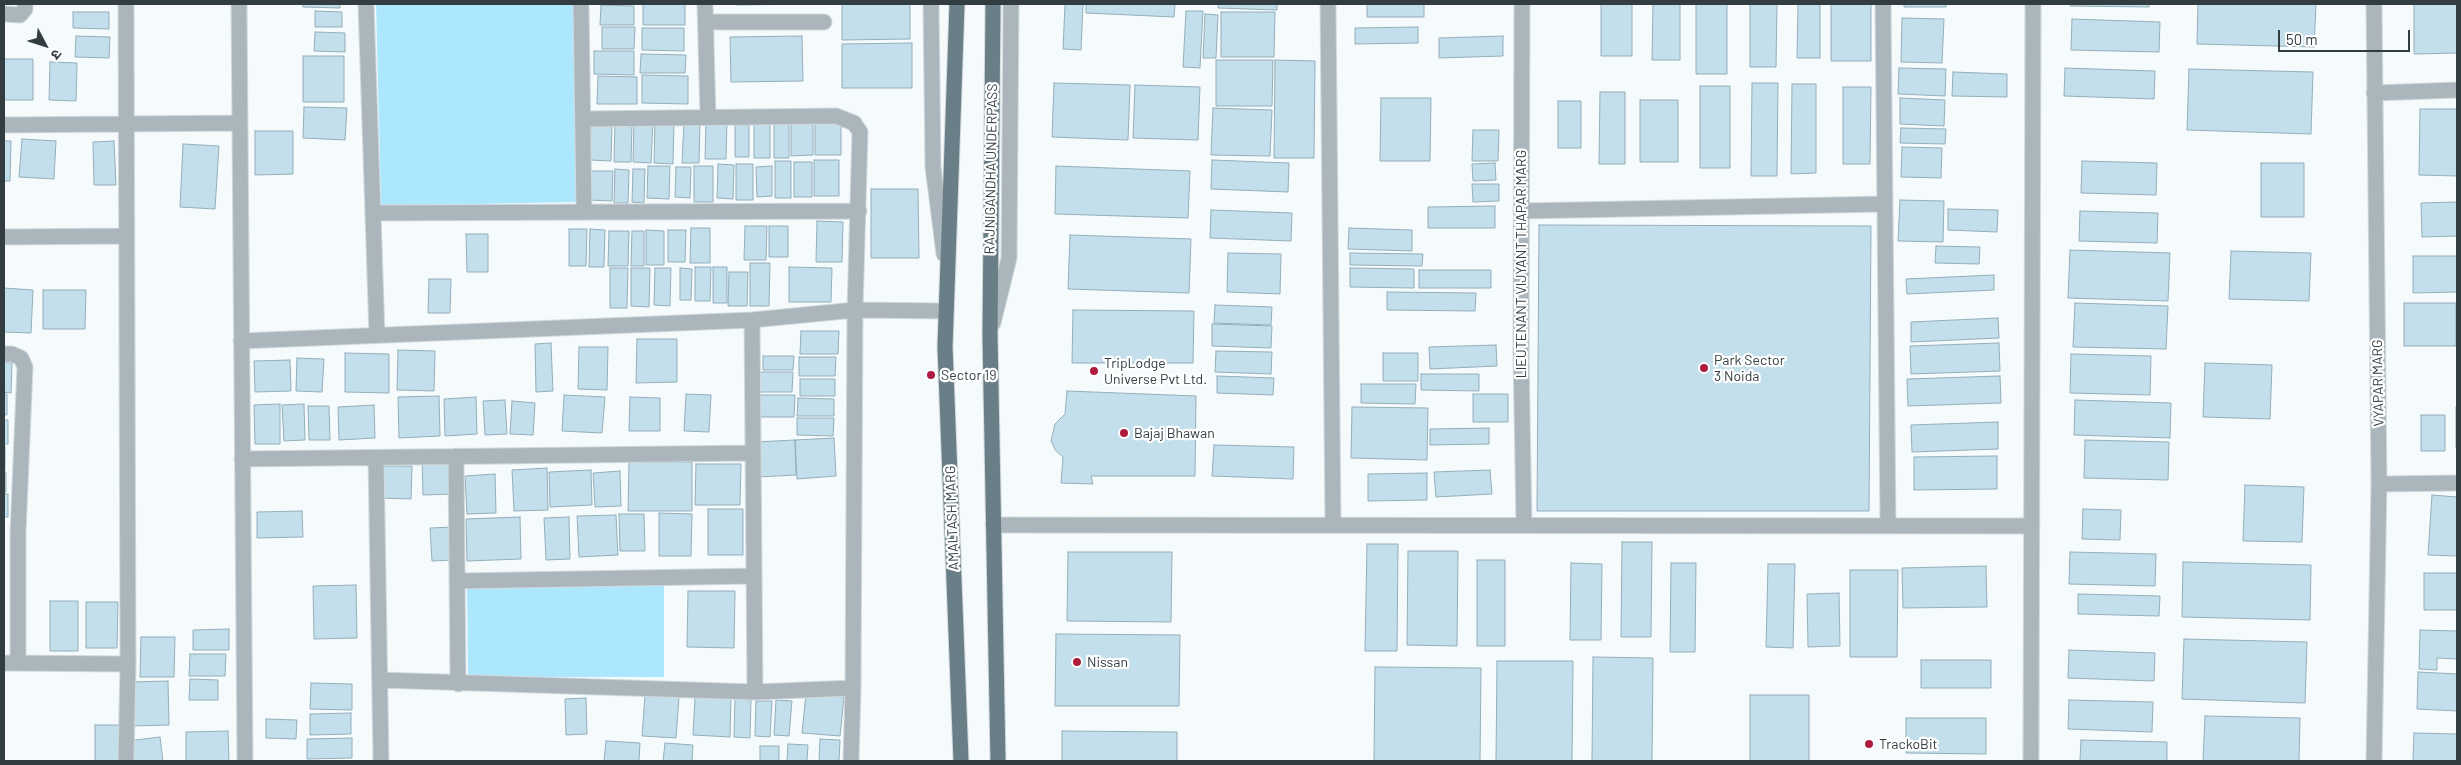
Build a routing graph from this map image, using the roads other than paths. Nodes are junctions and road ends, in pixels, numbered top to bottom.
1 (25, 4) edge
2 (126, 4) edge
3 (240, 4) edge
4 (366, 4) edge
5 (580, 4) edge
6 (705, 4) edge
7 (931, 4) edge
8 (957, 4) edge
9 (993, 4) edge
10 (1011, 4) edge
11 (1328, 4) edge
12 (1522, 4) edge
13 (1882, 4) edge
14 (2032, 4) edge
15 (2374, 4) edge
16 (4, 14) edge
17 (706, 22) junction
18 (824, 22) dead end
19 (2457, 90) edge
20 (2374, 93) junction
21 (708, 117) junction
22 (583, 119) junction
23 (240, 123) junction
24 (4, 124) edge
25 (126, 124) junction
26 (1885, 204) junction
27 (584, 211) junction
28 (859, 211) junction
29 (1521, 211) junction
30 (373, 213) junction
31 (127, 236) junction
32 (4, 237) edge
33 (947, 275) junction
34 (855, 310) junction
35 (946, 311) junction
36 (752, 320) junction
37 (377, 335) junction
38 (990, 335) junction
39 (242, 341) junction
40 (4, 354) edge
41 (753, 453) junction
42 (456, 456) junction
43 (242, 459) junction
44 (376, 459) junction
45 (2457, 483) edge
46 (2379, 484) junction
47 (993, 524) junction
48 (1333, 525) junction
49 (1524, 525) junction
50 (1888, 526) junction
51 (2032, 526) junction
52 (11, 533) edge
53 (754, 576) junction
54 (457, 581) junction
55 (11, 663) edge
56 (128, 664) junction
57 (380, 680) junction
58 (458, 684) junction
59 (853, 688) junction
60 (755, 692) junction
61 (126, 761) edge
62 (245, 761) edge
63 (381, 761) edge
64 (851, 761) edge
65 (961, 761) edge
66 (998, 761) edge
67 (2031, 761) edge
68 (2374, 761) edge

1 - 16 street
2 - 25 street
3 - 23 street
4 - 30 street
5 - 22 street
6 - 17 street
7 - 33 street
8 - 33 main road
9 - 38 main road, RAJNIGANDHA UNDERPASS
10 - 38 street
11 - 48 street
12 - 29 street, LIEUTENANT VIJYANT THAPAR MARG
13 - 26 street
14 - 51 street
15 - 20 street, VYAPAR MARG
17 - 18 street
17 - 21 street
19 - 20 street
20 - 46 street, VYAPAR MARG
21 - 22 street
21 - 28 street
22 - 27 street
23 - 25 street
23 - 39 street
24 - 25 street
25 - 31 street
26 - 29 street
26 - 50 street
27 - 28 street
27 - 30 street
28 - 34 street
29 - 49 street, LIEUTENANT VIJYANT THAPAR MARG
30 - 37 street
31 - 32 street
31 - 56 street
33 - 35 main road, AMALTASH MARG
34 - 35 street
34 - 36 street
34 - 59 street
35 - 65 main road, AMALTASH MARG
36 - 37 street
36 - 41 street
37 - 39 street
38 - 47 main road
39 - 43 street
40 - 52 street
41 - 42 street
41 - 53 street
42 - 44 street
42 - 54 street
43 - 44 street
43 - 62 street
44 - 57 street
45 - 46 street
46 - 68 street, VYAPAR MARG
47 - 48 street
47 - 66 main road
48 - 49 street
49 - 50 street
50 - 51 street
51 - 67 street
52 - 55 street
53 - 54 street
53 - 60 street
54 - 58 street
55 - 56 street
56 - 61 street
57 - 58 street
57 - 63 street
58 - 60 street
59 - 60 street
59 - 64 street

